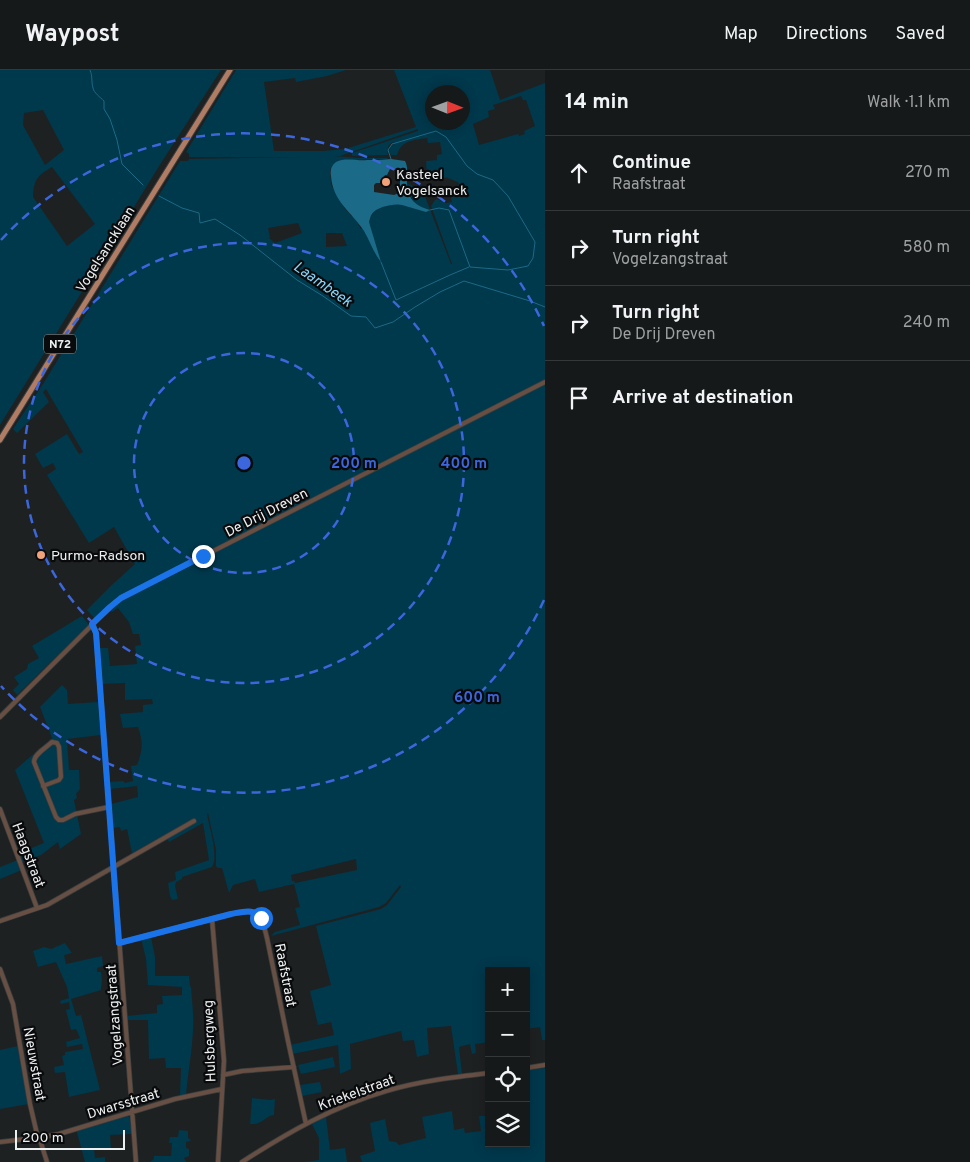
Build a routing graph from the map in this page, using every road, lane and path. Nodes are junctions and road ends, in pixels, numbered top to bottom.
1 (230, 70) edge
2 (545, 382) edge
3 (0, 440) edge
4 (92, 624) junction
5 (0, 717) edge
6 (43, 786) junction
7 (109, 807) junction
8 (0, 809) edge
9 (194, 821) dead end
10 (113, 866) junction
11 (37, 908) junction
12 (212, 919) junction
13 (0, 921) edge
14 (119, 943) junction
15 (0, 970) edge
16 (545, 1065) edge
17 (294, 1067) junction
18 (530, 1067) edge
19 (485, 1074) edge
20 (224, 1075) junction
21 (222, 1089) junction
22 (132, 1112) junction
23 (306, 1124) junction
24 (38, 1137) junction
25 (0, 1142) edge
26 (47, 1162) edge
27 (136, 1162) edge
28 (218, 1162) edge
29 (242, 1162) edge

1 - 3 main road, Vogelsancklaan / N72
2 - 4 street, De Drij Dreven
4 - 5 street, De Drij Dreven
4 - 7 street, Vogelzangstraat
6 - 6 street
6 - 7 street
7 - 10 street, Vogelzangstraat
8 - 11 street, Haagstraat
9 - 10 street
10 - 11 street
10 - 14 street, Vogelzangstraat
11 - 13 street
12 - 14 street, Raafstraat
12 - 17 street, Raafstraat
12 - 20 street, Hulsbergweg
14 - 22 street, Vogelzangstraat
15 - 24 street, Nieuwstraat
16 - 18 street
17 - 20 street
17 - 23 street, Raafstraat
19 - 23 street, Kriekelstraat
20 - 21 street, Hulsbergweg
21 - 22 street, Dwarsstraat
21 - 28 street, Hulsbergweg
22 - 24 street, Dwarsstraat
22 - 27 street, Vogelzangstraat
23 - 29 street, Kriekelstraat
24 - 25 street, Dwarsstraat
24 - 26 street, Nieuwstraat

